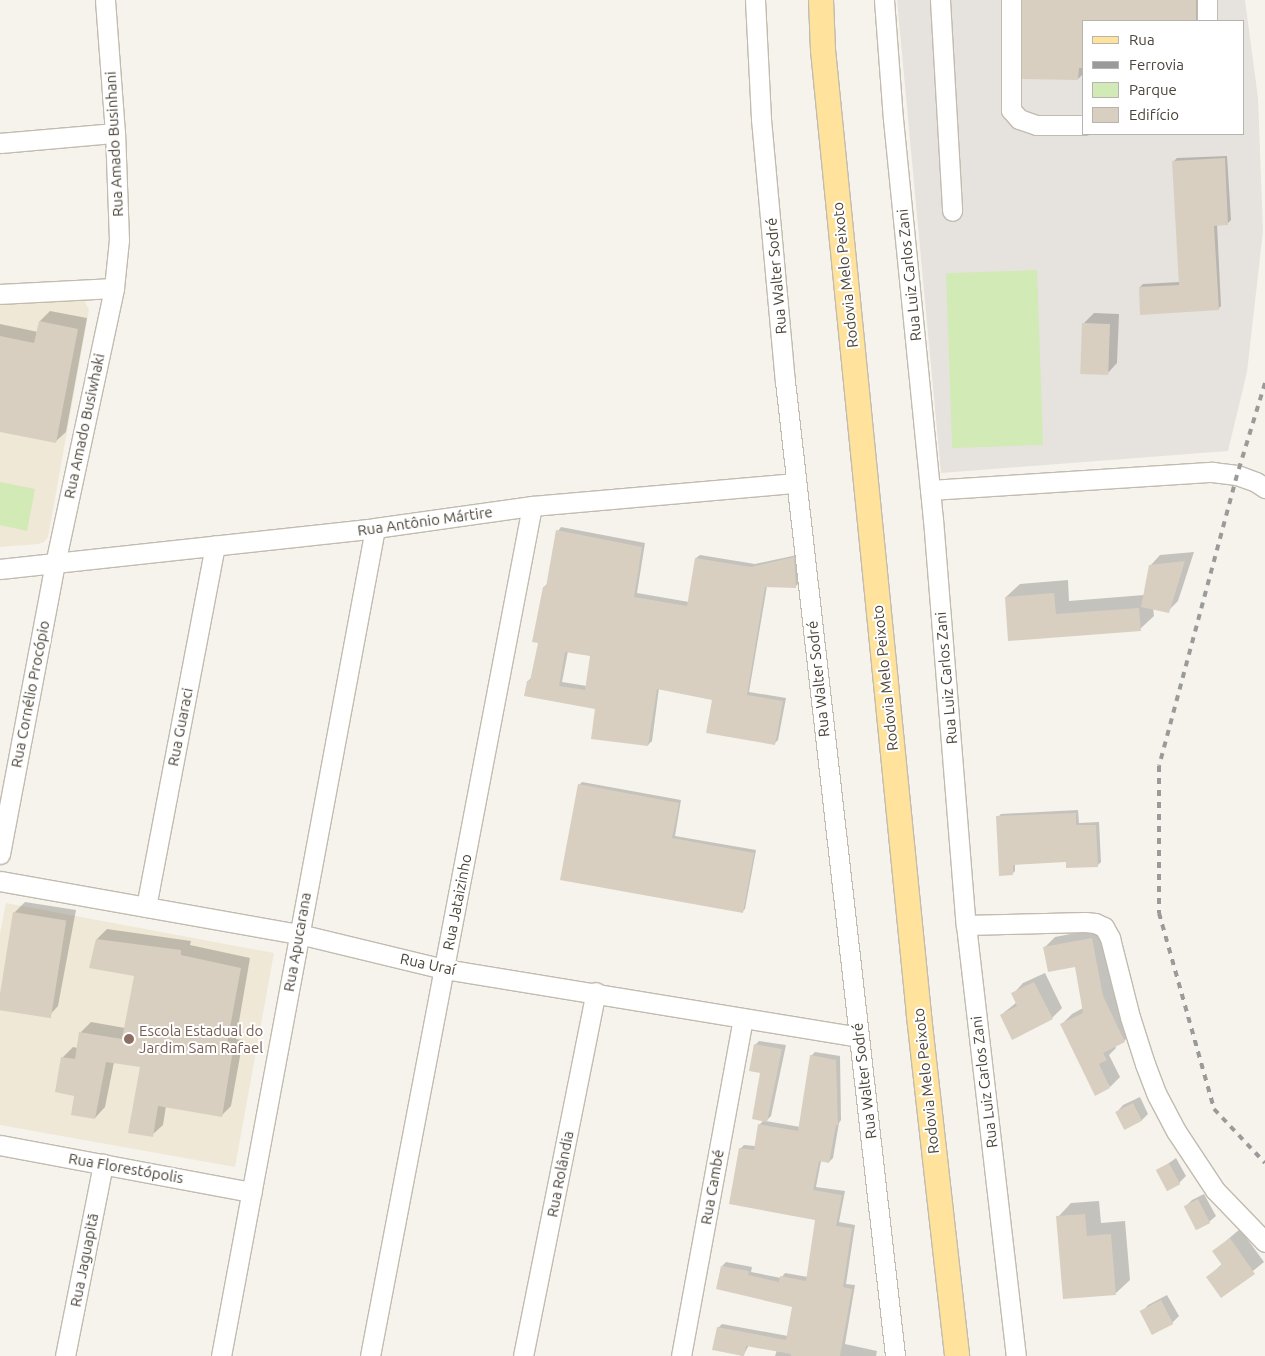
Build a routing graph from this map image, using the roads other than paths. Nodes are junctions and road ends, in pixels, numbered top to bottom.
1 (105, 0) edge
2 (755, 0) edge
3 (821, 0) edge
4 (884, 0) edge
5 (940, 0) edge
6 (1011, 0) edge
7 (1207, 0) edge
8 (1207, 20) edge
9 (1082, 125) edge
10 (115, 132) junction
11 (0, 143) edge
12 (952, 211) dead end
13 (114, 288) junction
14 (0, 294) edge
15 (796, 483) junction
16 (1265, 488) edge
17 (930, 490) junction
18 (532, 506) junction
19 (375, 528) junction
20 (215, 546) junction
21 (55, 564) junction
22 (0, 570) edge
23 (0, 854) edge
24 (0, 881) edge
25 (146, 907) junction
26 (966, 925) junction
27 (299, 934) junction
28 (444, 969) junction
29 (596, 992) junction
30 (743, 1019) junction
31 (858, 1037) junction
32 (0, 1146) edge
33 (103, 1164) junction
34 (252, 1192) junction
35 (1265, 1242) edge
36 (65, 1356) edge
37 (221, 1356) edge
38 (370, 1356) edge
39 (523, 1356) edge
40 (681, 1356) edge
41 (895, 1356) edge
42 (957, 1356) edge
43 (1016, 1356) edge

1 - 10 street, Rua Amado Businhani
2 - 15 street, Rua Walter Sodré
3 - 42 main road, Rodovia Melo Peixoto
4 - 17 street, Rua Luiz Carlos Zani
5 - 12 street
6 - 9 street
7 - 8 street
10 - 11 street
10 - 13 street, Rua Amado Businhani
13 - 14 street
13 - 21 street, Rua Amado Busiwhaki
15 - 18 street, Rua Antônio Mártire
15 - 31 street, Rua Walter Sodré
16 - 17 street
17 - 26 street, Rua Luiz Carlos Zani
18 - 19 street, Rua Antônio Mártire
18 - 28 street, Rua Jataizinho
19 - 20 street, Rua Antônio Mártire
19 - 27 street, Rua Apucarana
20 - 21 street, Rua Antônio Mártire
20 - 25 street, Rua Guaraci
21 - 22 street, Rua Antônio Mártire
21 - 23 street, Rua Cornélio Procópio
24 - 25 street, Rua Uraí
25 - 27 street, Rua Uraí
26 - 35 street
26 - 43 street, Rua Luiz Carlos Zani
27 - 28 street, Rua Uraí
27 - 34 street, Rua Apucarana
28 - 29 street, Rua Uraí
28 - 38 street, Rua Jataizinho
29 - 30 street, Rua Uraí
29 - 39 street, Rua Rolândia
30 - 31 street, Rua Uraí
30 - 40 street, Rua Cambé
31 - 41 street, Rua Walter Sodré
32 - 33 street, Rua Florestópolis
33 - 34 street, Rua Florestópolis
33 - 36 street, Rua Jaguapitã
34 - 37 street, Rua Apucarana

